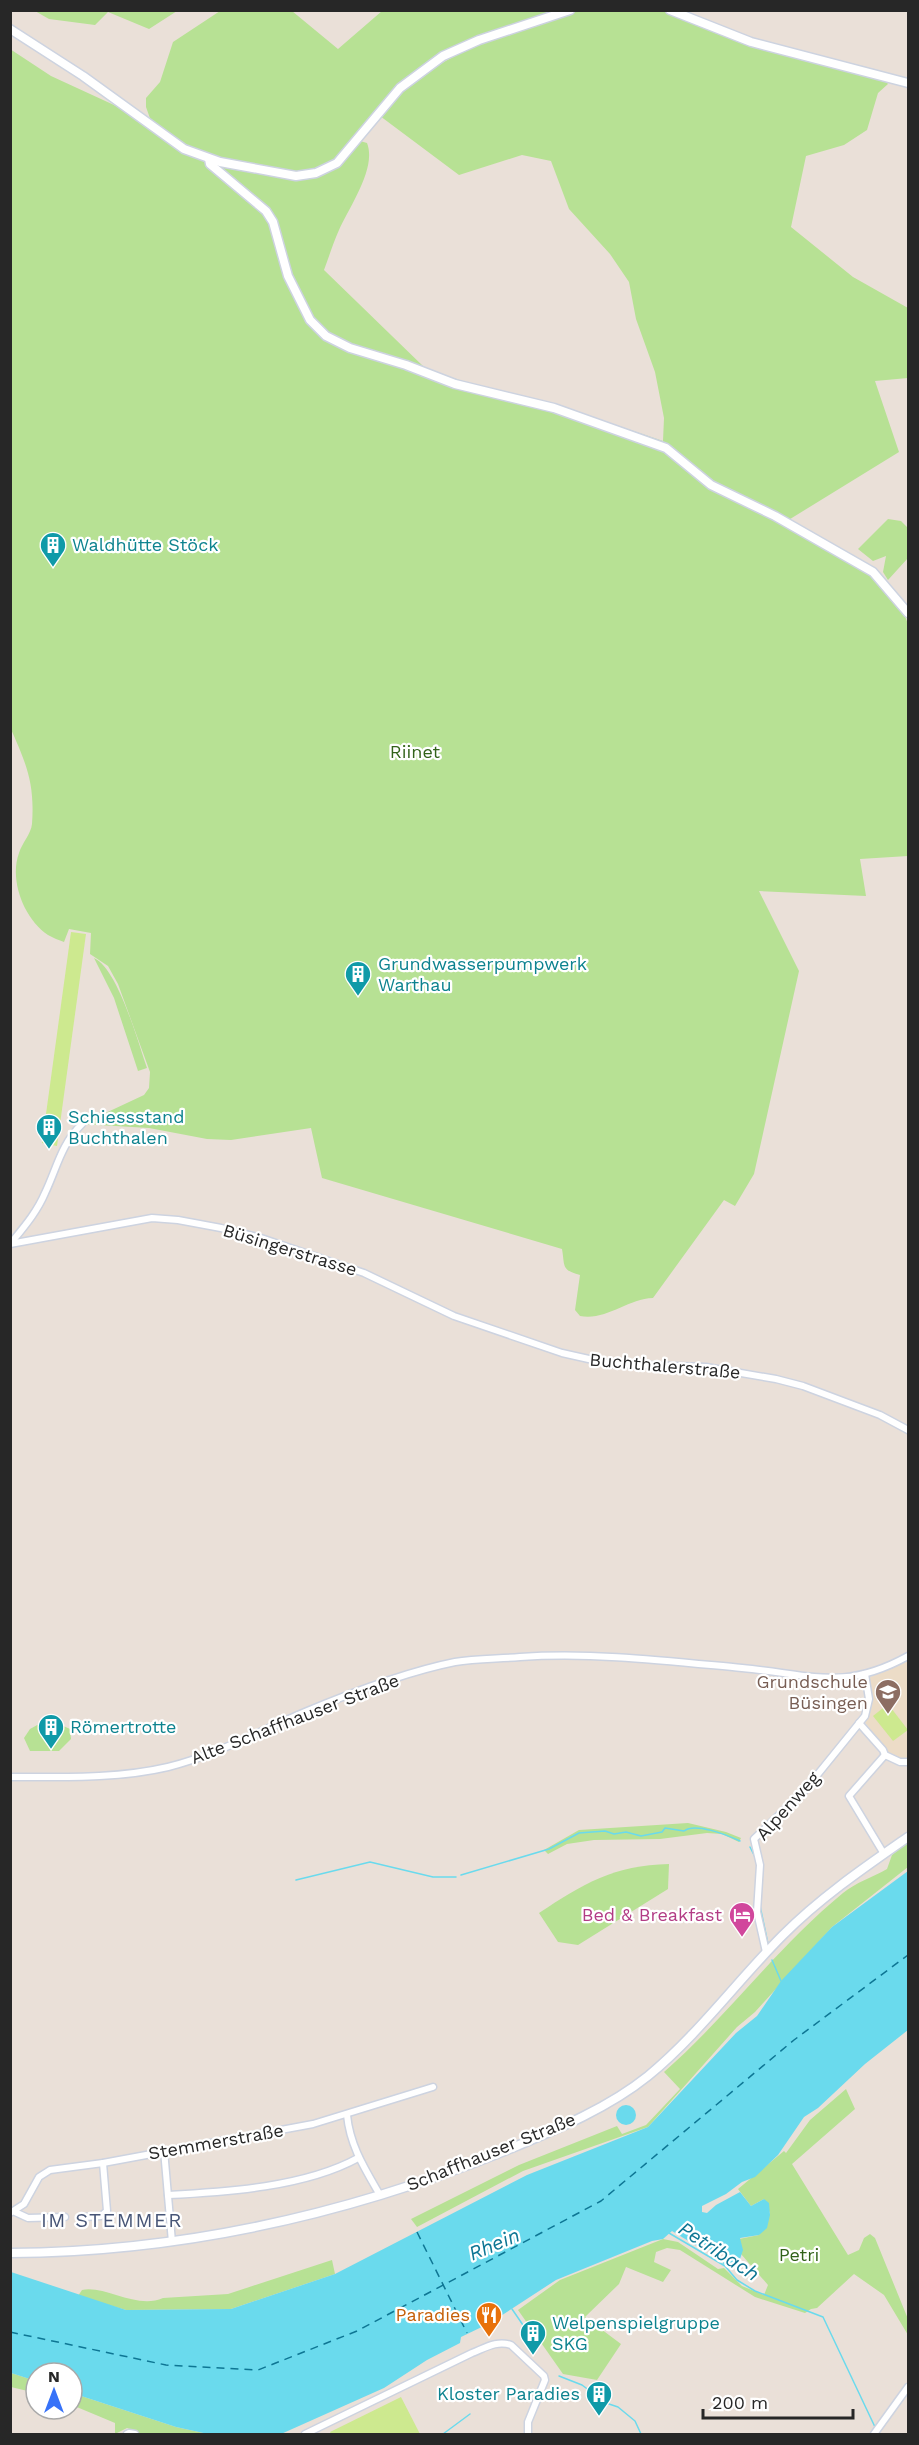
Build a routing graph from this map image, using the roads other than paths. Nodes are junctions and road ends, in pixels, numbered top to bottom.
1 (570, 10) edge
2 (670, 10) edge
3 (10, 28) edge
4 (909, 83) edge
5 (211, 163) junction
6 (909, 613) edge
7 (82, 1124) dead end
8 (11, 1243) edge
9 (454, 1316) joint
10 (909, 1430) edge
11 (909, 1656) edge
12 (865, 1674) junction
13 (859, 1723) junction
14 (885, 1755) junction
15 (909, 1762) edge
16 (10, 1777) edge
17 (909, 1837) edge
18 (884, 1854) junction
19 (766, 1952) junction
20 (433, 2087) dead end
21 (347, 2115) junction
22 (164, 2150) junction
23 (358, 2158) junction
24 (104, 2163) junction
25 (168, 2195) junction
26 (380, 2195) junction
27 (13, 2212) edge
28 (65, 2217) dead end
29 (84, 2217) dead end
30 (172, 2242) junction
31 (10, 2253) edge
32 (909, 2386) edge
33 (127, 2434) edge
34 (135, 2434) edge
35 (305, 2434) edge
36 (528, 2434) edge
37 (874, 2434) edge

1 - 5 street
2 - 4 street
3 - 5 street
5 - 6 street
7 - 8 street
8 - 9 street, Büsingerstrasse
9 - 10 street, Buchthalerstraße
11 - 12 street, Alte Schaffhauser Straße
12 - 13 street, Alpenweg
12 - 16 street, Alte Schaffhauser Straße
13 - 14 street
13 - 19 street, Alpenweg
14 - 15 street
14 - 18 street
17 - 18 street, Schaffhauser Straße
18 - 19 street, Schaffhauser Straße
19 - 26 street, Schaffhauser Straße
20 - 21 street, Stemmerstraße
21 - 22 street, Stemmerstraße
21 - 23 street
22 - 24 street, Stemmerstraße
22 - 25 street
23 - 25 street
23 - 26 street
24 - 27 street, Stemmerstraße
24 - 29 street
25 - 30 street
26 - 30 street, Schaffhauser Straße
27 - 28 street, Stemmerstraße
30 - 31 street, Schaffhauser Straße
32 - 37 street
33 - 34 street
35 - 36 street

